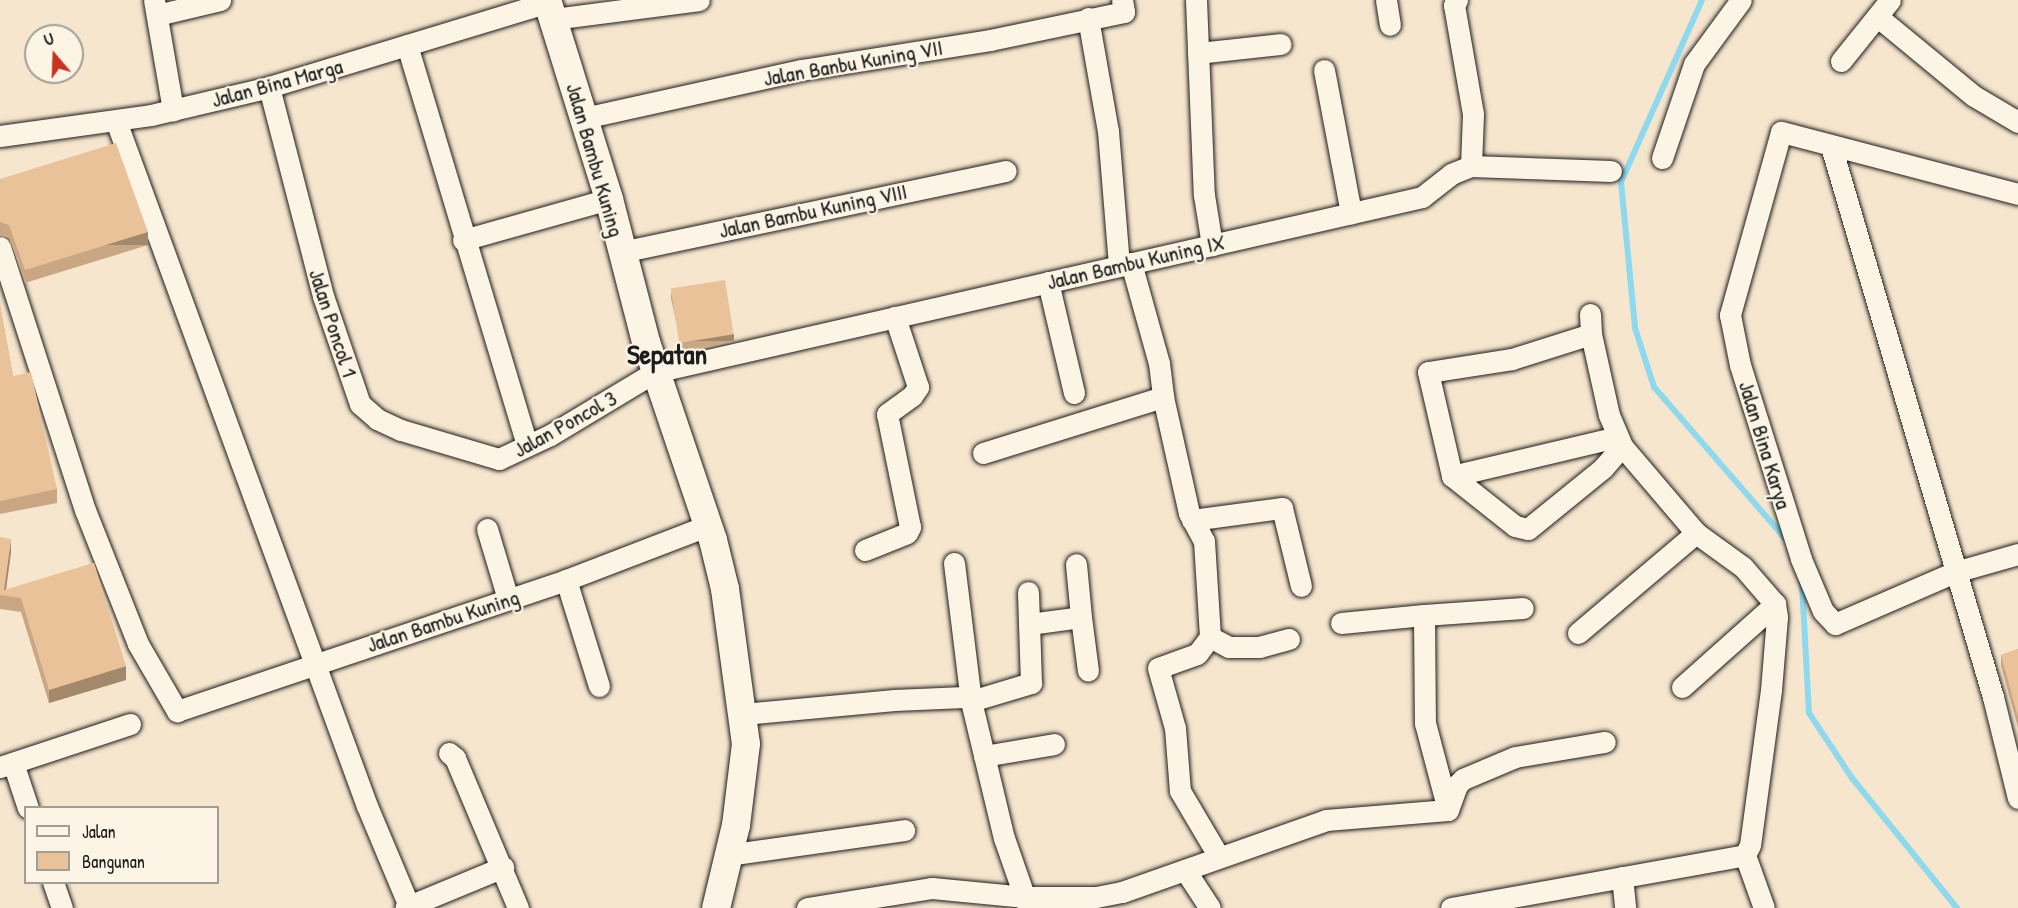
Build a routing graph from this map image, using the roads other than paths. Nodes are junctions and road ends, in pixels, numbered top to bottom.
1 (220, 0) edge
2 (699, 0) edge
3 (1196, 0) edge
4 (1386, 0) edge
5 (1457, 0) edge
6 (1741, 0) edge
7 (630, 5) edge
8 (1123, 6) edge
9 (155, 7) edge
10 (549, 7) edge
11 (1884, 8) edge
12 (1088, 18) junction
13 (1390, 25) dead end
14 (1281, 44) dead end
15 (406, 45) junction
16 (1198, 52) junction
17 (1841, 61) dead end
18 (1324, 70) dead end
19 (269, 87) junction
20 (173, 110) junction
21 (584, 118) junction
22 (116, 121) junction
23 (2018, 122) edge
24 (0, 136) edge
25 (1831, 146) junction
26 (1662, 158) dead end
27 (1471, 166) junction
28 (1006, 171) dead end
29 (1611, 171) dead end
30 (2018, 194) edge
31 (609, 200) junction
32 (1351, 213) junction
33 (463, 240) junction
34 (1212, 245) junction
35 (0, 247) edge
36 (621, 252) junction
37 (1125, 265) junction
38 (1048, 282) junction
39 (895, 317) junction
40 (655, 372) junction
41 (1074, 393) dead end
42 (1163, 397) junction
43 (1620, 441) junction
44 (527, 444) junction
45 (983, 453) dead end
46 (506, 457) joint
47 (1452, 476) junction
48 (1192, 520) junction
49 (707, 526) junction
50 (487, 529) dead end
51 (1696, 533) junction
52 (864, 550) dead end
53 (2018, 554) edge
54 (954, 563) dead end
55 (1076, 564) dead end
56 (1955, 572) junction
57 (566, 580) junction
58 (1301, 586) dead end
59 (1028, 592) dead end
60 (508, 599) junction
61 (1775, 604) junction
62 (1523, 608) dead end
63 (1424, 615) junction
64 (1081, 617) junction
65 (1341, 623) dead end
66 (1029, 624) junction
67 (1578, 633) dead end
68 (1210, 637) junction
69 (1289, 639) dead end
70 (316, 663) junction
71 (1088, 671) dead end
72 (599, 686) dead end
73 (1682, 687) dead end
74 (971, 701) junction
75 (743, 714) junction
76 (130, 724) dead end
77 (1605, 742) dead end
78 (1054, 744) dead end
79 (449, 753) dead end
80 (984, 756) junction
81 (7, 765) edge
82 (2018, 798) edge
83 (28, 806) edge
84 (1448, 810) junction
85 (904, 830) dead end
86 (728, 855) junction
87 (1745, 855) junction
88 (1220, 857) junction
89 (504, 867) junction
90 (1185, 870) junction
91 (1622, 877) junction
92 (54, 884) edge
93 (1027, 902) edge
94 (407, 907) edge
95 (62, 908) edge
96 (519, 908) edge
97 (716, 908) edge
98 (807, 908) edge
99 (1210, 908) edge
100 (1451, 908) edge
101 (1625, 908) edge
102 (1764, 908) edge

1 - 9 street
2 - 7 street, Jalan Bina Marga
3 - 16 street
4 - 13 street
5 - 27 street
6 - 26 street
7 - 10 street, Jalan Bina Marga
8 - 12 street, Jalan Banbu Kuning VII
9 - 20 street
10 - 15 street, Jalan Bina Marga
10 - 21 street, Jalan Bambu Kuning
11 - 17 street
11 - 23 street
12 - 21 street, Jalan Banbu Kuning VII
12 - 37 street
14 - 16 street
15 - 19 street, Jalan Bina Marga
15 - 33 street
16 - 34 street
18 - 32 street
19 - 20 street, Jalan Bina Marga
19 - 46 street, Jalan Poncol 1
20 - 22 street, Jalan Bina Marga
21 - 31 street, Jalan Bambu Kuning
22 - 24 street, Jalan Bina Marga
22 - 70 street
25 - 30 street
25 - 56 street
25 - 56 street, Jalan Bina Karya
27 - 29 street, Jalan Bambu Kuning IX
27 - 32 street, Jalan Bambu Kuning IX
28 - 36 street, Jalan Bambu Kuning VIII
31 - 33 street
31 - 36 street, Jalan Bambu Kuning
32 - 34 street, Jalan Bambu Kuning IX
33 - 44 street
34 - 37 street, Jalan Bambu Kuning IX
35 - 70 street, Jalan Bambu Kuning
36 - 40 street, Jalan Bambu Kuning
37 - 38 street, Jalan Bambu Kuning IX
37 - 42 street
38 - 39 street, Jalan Bambu Kuning IX
38 - 41 street
39 - 40 street, Jalan Bambu Kuning IX
39 - 52 street
40 - 44 street, Jalan Poncol 3
40 - 49 street, Jalan Bambu Kuning
42 - 45 street
42 - 48 street
43 - 47 street
43 - 47 street
43 - 47 street
43 - 51 street
44 - 46 street, Jalan Poncol 3
48 - 58 street
48 - 68 street
49 - 57 street, Jalan Bambu Kuning
49 - 75 street, Jalan Bambu Kuning
50 - 60 street
51 - 61 street
51 - 67 street
53 - 56 street
54 - 74 street
55 - 64 street
56 - 82 street
57 - 60 street, Jalan Bambu Kuning
57 - 72 street
59 - 66 street
60 - 70 street, Jalan Bambu Kuning
61 - 73 street
61 - 87 street
62 - 63 street
63 - 65 street
63 - 84 street
64 - 66 street
64 - 71 street
66 - 74 street
68 - 69 street
68 - 88 street
70 - 94 street
74 - 75 street
74 - 80 street
75 - 86 street, Jalan Bambu Kuning
76 - 81 street
77 - 84 street
78 - 80 street
79 - 89 street
80 - 93 street
81 - 83 street
84 - 88 street
85 - 86 street
86 - 97 street, Jalan Bambu Kuning
87 - 91 street
87 - 102 street
88 - 90 street
89 - 94 street
89 - 96 street
90 - 93 street
90 - 99 street
91 - 100 street
91 - 101 street
92 - 95 street
93 - 98 street

